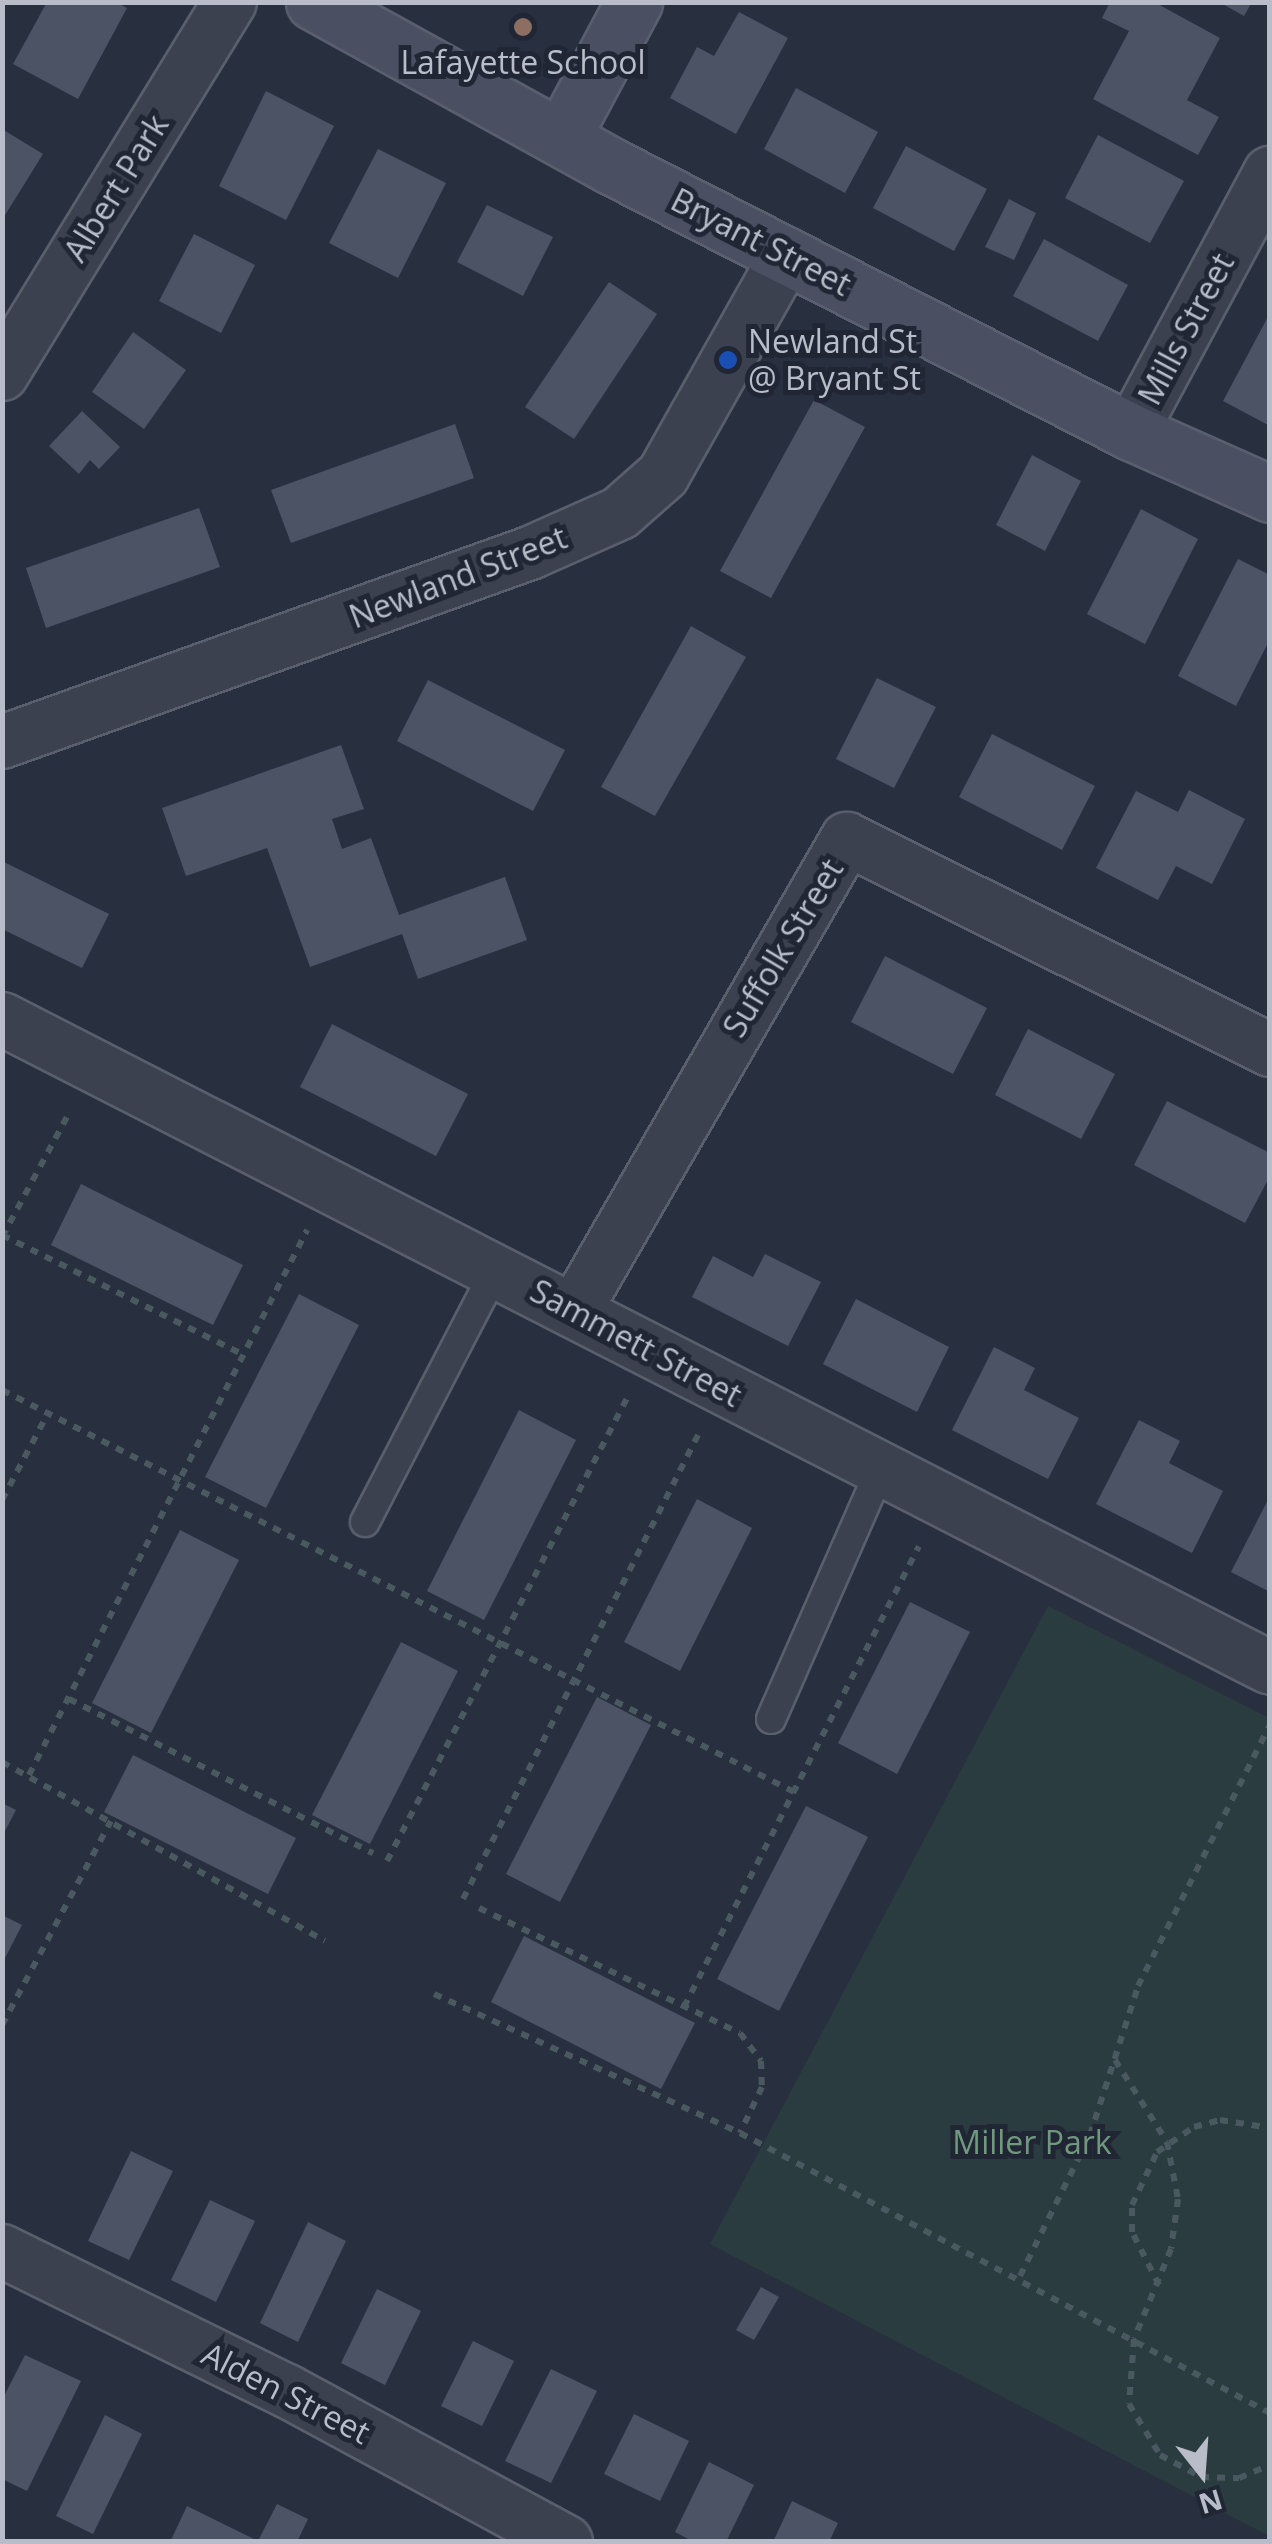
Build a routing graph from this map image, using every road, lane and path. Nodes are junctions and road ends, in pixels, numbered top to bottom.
1 (230, 2) edge
2 (314, 2) edge
3 (634, 2) edge
4 (564, 135) junction
5 (1270, 172) edge
6 (787, 255) junction
7 (2, 374) edge
8 (1131, 432) junction
9 (1270, 494) edge
10 (2, 742) edge
11 (2, 1018) edge
12 (1270, 1050) edge
13 (94, 1066) junction
14 (330, 1184) junction
15 (3, 1236) edge
16 (496, 1269) junction
17 (575, 1310) junction
18 (652, 1350) junction
19 (244, 1355) junction
20 (2, 1390) edge
21 (721, 1390) junction
22 (48, 1413) junction
23 (881, 1470) junction
24 (180, 1481) junction
25 (2, 1500) edge
26 (942, 1500) junction
27 (365, 1522) dead end
28 (500, 1643) junction
29 (1270, 1668) edge
30 (574, 1681) junction
31 (69, 1699) junction
32 (770, 1719) dead end
33 (1270, 1725) edge
34 (2, 1762) edge
35 (29, 1775) junction
36 (794, 1792) junction
37 (111, 1821) junction
38 (373, 1853) dead end
39 (387, 1861) dead end
40 (462, 1900) dead end
41 (479, 1908) dead end
42 (325, 1941) dead end
43 (434, 1994) dead end
44 (684, 2007) junction
45 (2, 2025) edge
46 (1114, 2059) junction
47 (1270, 2128) edge
48 (740, 2134) junction
49 (1166, 2142) junction
50 (2, 2251) edge
51 (1020, 2276) junction
52 (1159, 2286) junction
53 (1134, 2339) junction
54 (1270, 2413) edge
55 (1270, 2465) edge
56 (566, 2542) edge

1 - 7 street, Albert Park
2 - 4 main road, Bryant Street
3 - 4 main road
4 - 6 main road, Bryant Street
5 - 8 street, Mills Street
6 - 8 main road, Bryant Street
6 - 10 street, Newland Street
8 - 9 main road, Bryant Street
11 - 13 street, Sammett Street
12 - 17 street, Suffolk Street
13 - 14 street, Sammett Street
13 - 15 path
14 - 16 street, Sammett Street
14 - 19 path
15 - 19 path
16 - 17 street, Sammett Street
16 - 27 lane
17 - 18 street, Sammett Street
18 - 21 street, Sammett Street
18 - 28 path
19 - 24 path
20 - 22 path
21 - 23 street, Sammett Street
21 - 30 path
22 - 24 path
22 - 25 path
23 - 26 street, Sammett Street
23 - 32 lane
24 - 28 path
24 - 31 path
26 - 29 street, Sammett Street
26 - 36 path
28 - 30 path
28 - 39 path
30 - 36 path
30 - 40 path
31 - 35 path
31 - 38 path
33 - 46 path
34 - 35 path
35 - 37 path
36 - 44 path
37 - 42 path
37 - 45 path
41 - 44 path
43 - 48 path
44 - 48 path
46 - 49 path
46 - 51 path
47 - 49 path
48 - 51 path
49 - 52 path
49 - 52 path
50 - 56 street, Alden Street
51 - 53 path
52 - 53 path
53 - 54 path
53 - 55 path

